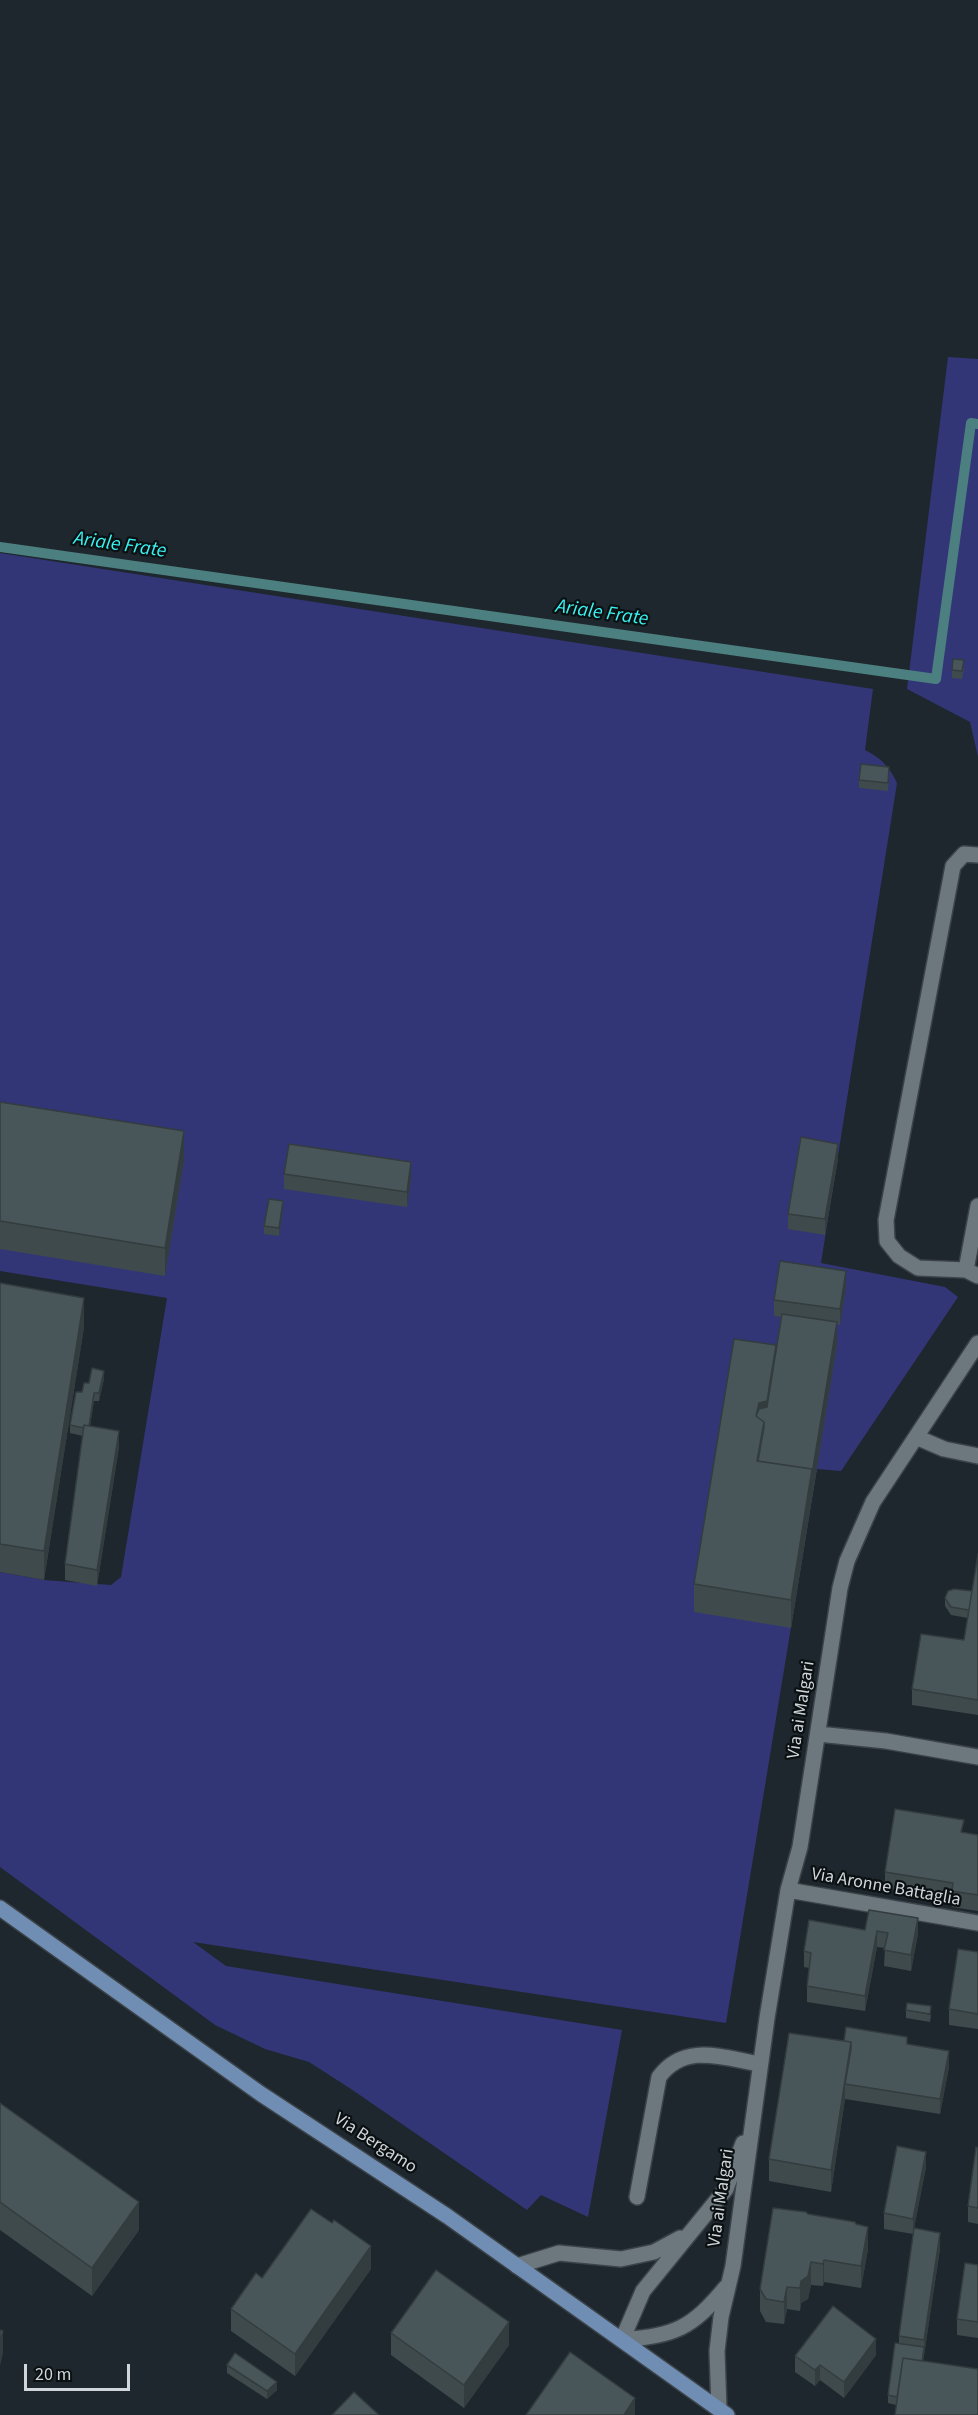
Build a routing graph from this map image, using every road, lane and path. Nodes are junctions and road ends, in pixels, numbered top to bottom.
1 (978, 855) edge
2 (978, 1206) edge
3 (972, 1273) edge
4 (978, 1343) edge
5 (916, 1437) junction
6 (978, 1456) edge
7 (818, 1734) junction
8 (978, 1757) edge
9 (788, 1890) junction
10 (0, 1908) edge
11 (978, 1923) edge
12 (760, 2064) junction
13 (753, 2116) junction
14 (637, 2197) dead end
15 (688, 2233) junction
16 (517, 2266) junction
17 (728, 2284) junction
18 (622, 2340) junction
19 (723, 2412) edge

1 - 3 street
2 - 3 street
4 - 5 street, Via ai Malgari
5 - 6 street
5 - 7 street, Via ai Malgari
7 - 8 street
7 - 9 street, Via ai Malgari
9 - 11 street, Via Aronne Battaglia
9 - 12 street, Via ai Malgari
10 - 16 main road, Via Bergamo
12 - 13 street, Via ai Malgari
12 - 14 street
13 - 15 street, Via ai Malgari
13 - 17 street, Via ai Malgari
15 - 16 street, Via ai Malgari
15 - 18 street, Via ai Malgari
16 - 18 main road, Via Bergamo
17 - 18 street, Via ai Malgari
17 - 19 street, Via ai Malgari
18 - 19 main road, Via Bergamo

